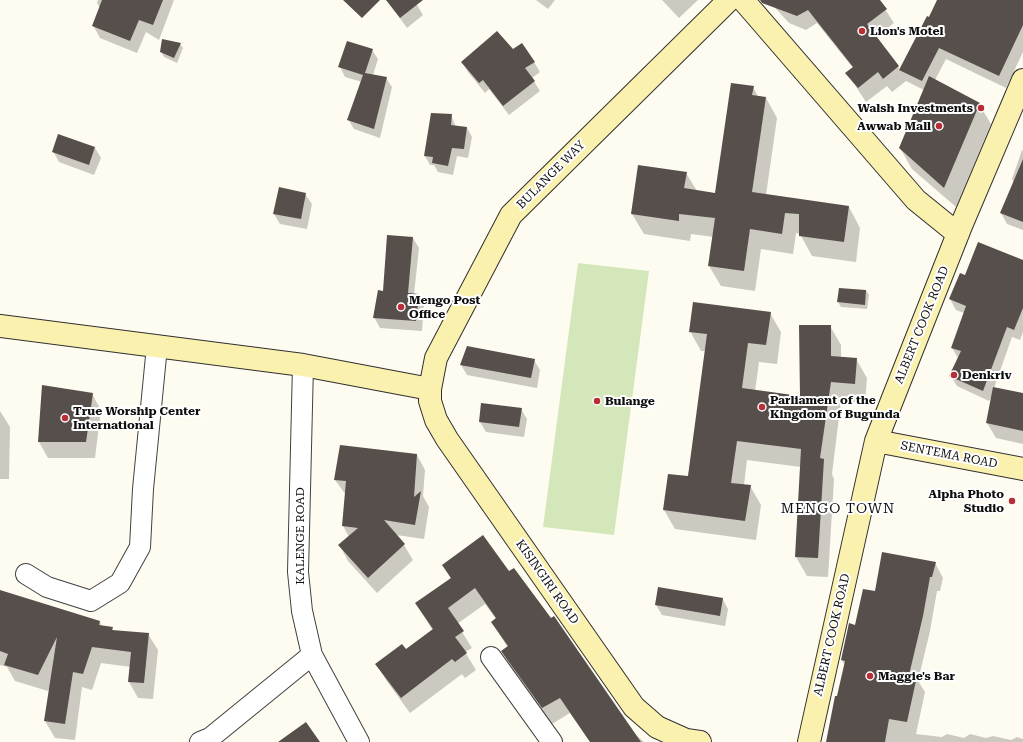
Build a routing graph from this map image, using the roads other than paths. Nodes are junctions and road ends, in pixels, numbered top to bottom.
1 (729, 0) edge
2 (743, 0) edge
3 (1023, 80) edge
4 (958, 234) junction
5 (0, 326) edge
6 (157, 346) junction
7 (303, 365) junction
8 (430, 389) junction
9 (876, 441) junction
10 (1023, 469) edge
11 (26, 574) dead end
12 (312, 655) junction
13 (491, 657) dead end
14 (200, 742) edge
15 (358, 742) edge
16 (552, 742) edge
17 (700, 742) edge
18 (810, 742) edge

1 - 8 main road, BULANGE WAY
2 - 4 main road
3 - 4 main road, ALBERT COOK ROAD
4 - 9 main road, ALBERT COOK ROAD
5 - 6 main road
6 - 7 main road
6 - 11 street
7 - 8 main road
7 - 12 street, KALENGE ROAD
8 - 17 main road, KISINGIRI ROAD
9 - 10 main road, SENTEMA ROAD
9 - 18 main road, ALBERT COOK ROAD
12 - 14 street
12 - 15 street, KALENGE ROAD
13 - 16 street

